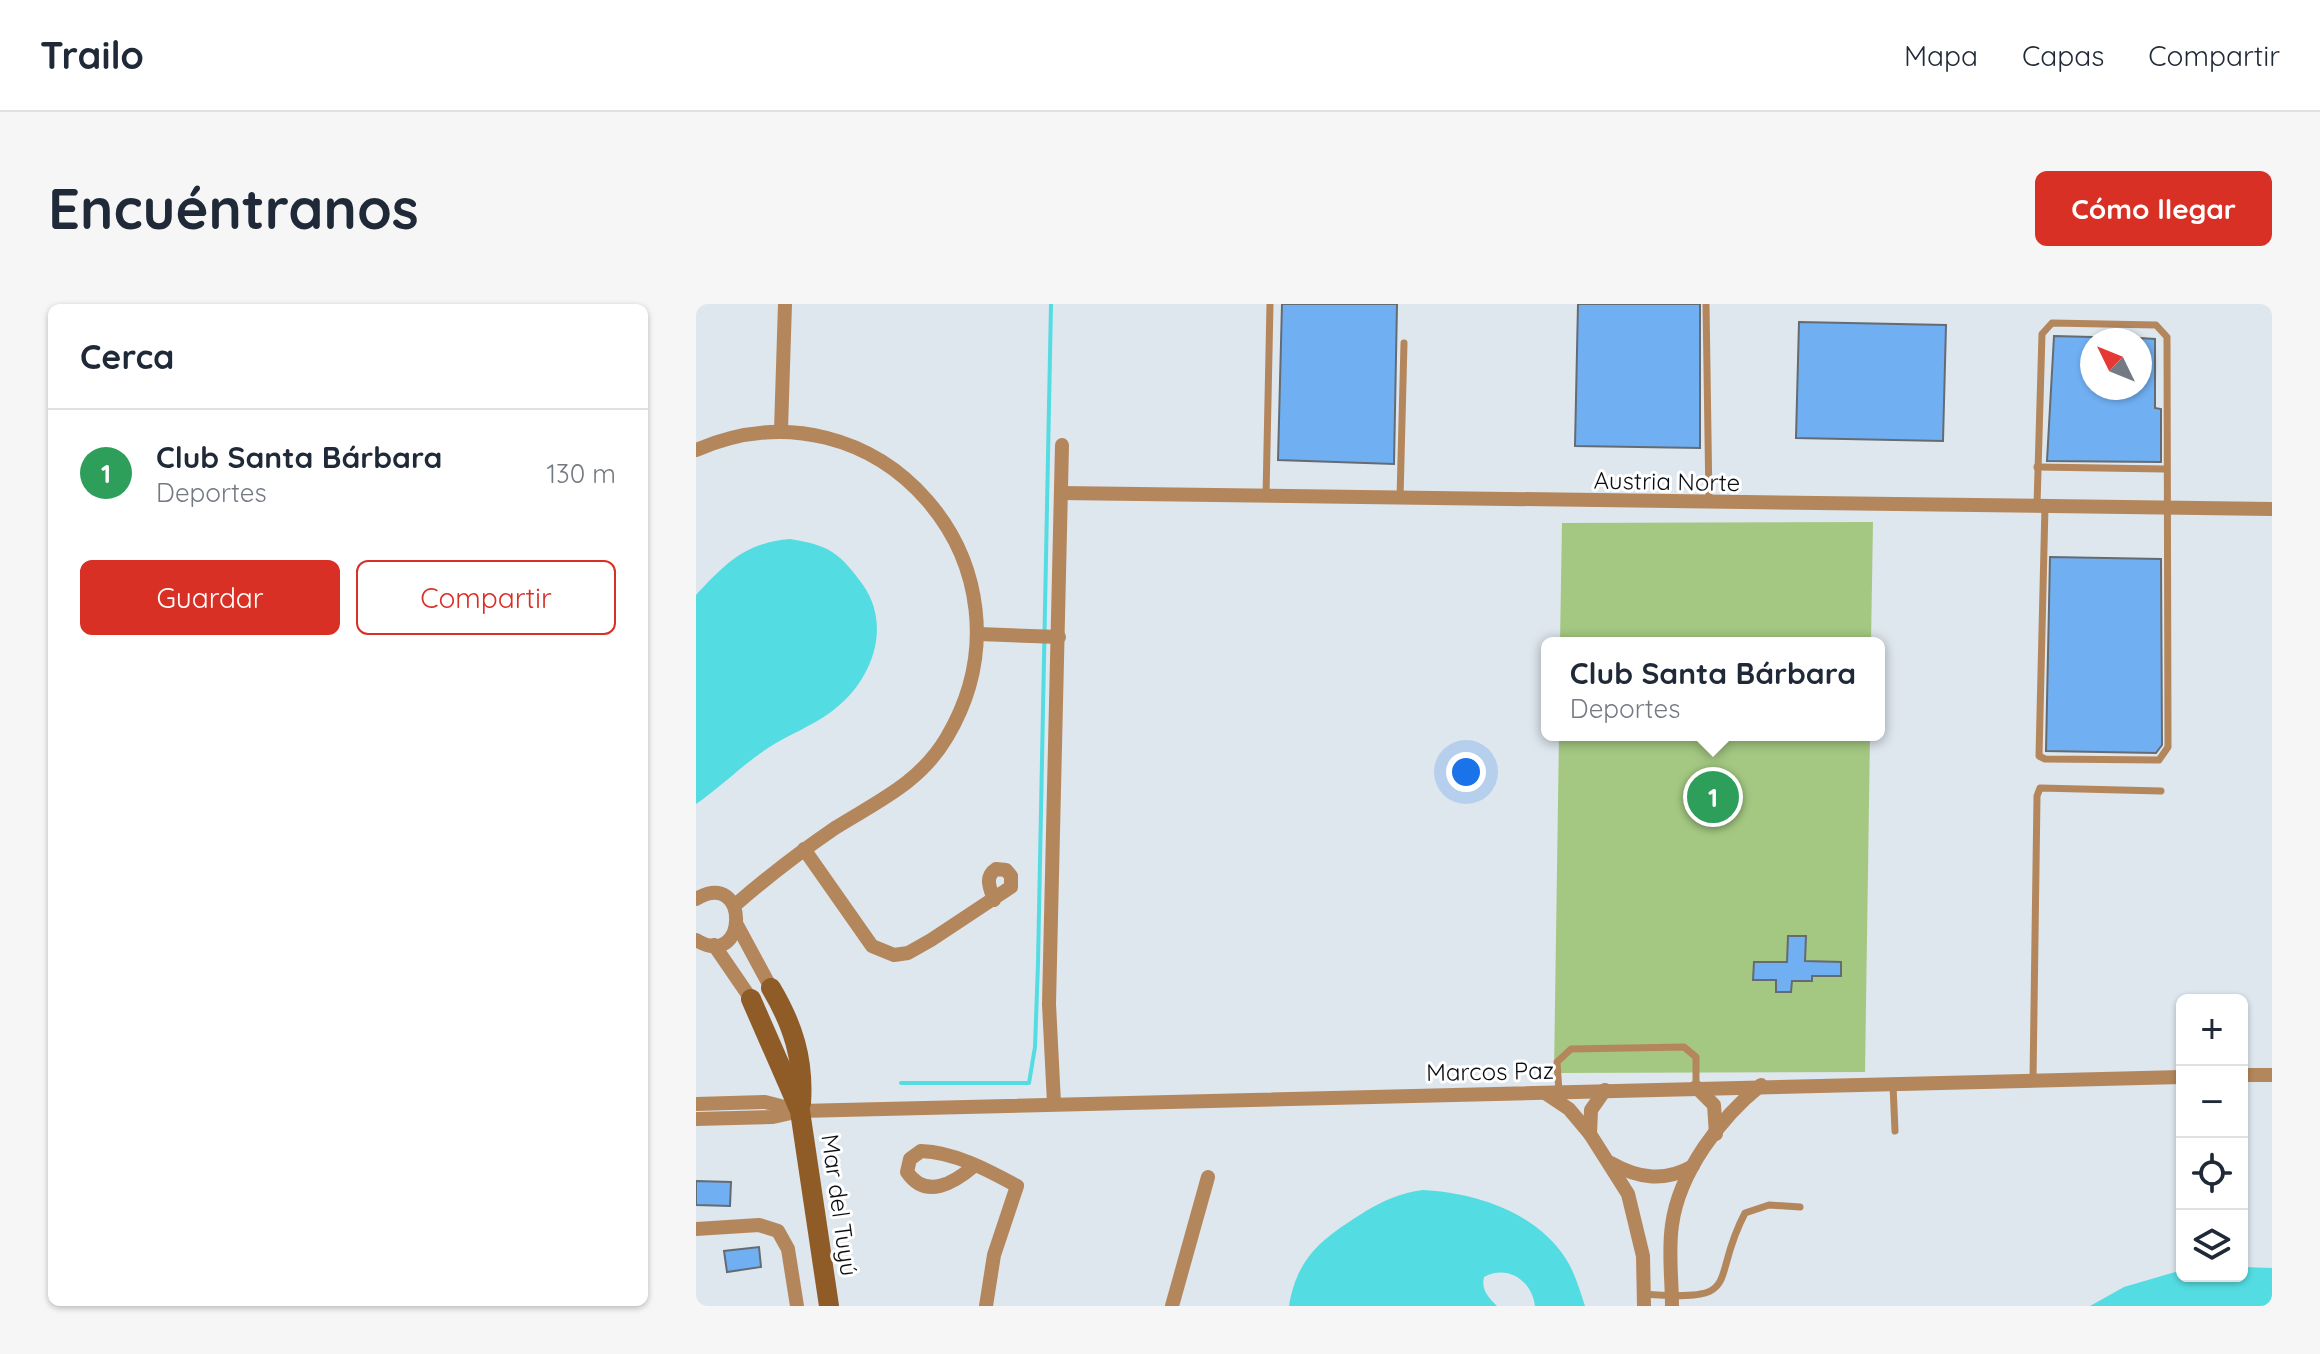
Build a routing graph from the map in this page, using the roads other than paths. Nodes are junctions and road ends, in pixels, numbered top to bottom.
1 (785, 304) edge
2 (1270, 304) edge
3 (1706, 304) edge
4 (1404, 343) dead end
5 (781, 430) junction
6 (1062, 445) dead end
7 (696, 450) edge
8 (2037, 467) junction
9 (2165, 469) junction
10 (1061, 493) junction
11 (1266, 498) junction
12 (1400, 500) junction
13 (1709, 504) junction
14 (2041, 506) junction
15 (2167, 508) junction
16 (2272, 509) edge
17 (979, 634) junction
18 (1056, 637) junction
19 (2161, 791) dead end
20 (804, 849) junction
21 (696, 899) edge
22 (994, 900) dead end
23 (734, 906) junction
24 (737, 925) junction
25 (696, 940) edge
26 (714, 945) junction
27 (771, 988) joint
28 (751, 999) joint
29 (2248, 1075) edge
30 (2272, 1075) edge
31 (2176, 1077) edge
32 (2033, 1080) junction
33 (1893, 1083) junction
34 (1761, 1085) junction
35 (1696, 1087) junction
36 (1605, 1090) junction
37 (1552, 1092) junction
38 (1054, 1103) junction
39 (696, 1104) edge
40 (800, 1111) junction
41 (696, 1119) edge
42 (1895, 1131) dead end
43 (1590, 1134) junction
44 (1716, 1134) junction
45 (1611, 1163) junction
46 (974, 1166) dead end
47 (1694, 1166) junction
48 (1208, 1177) dead end
49 (1800, 1207) dead end
50 (696, 1229) edge
51 (1644, 1300) edge
52 (1672, 1301) edge
53 (797, 1306) edge
54 (829, 1306) edge
55 (986, 1306) edge
56 (1172, 1306) edge

1 - 5 street
2 - 11 lane
3 - 13 lane
4 - 12 lane
5 - 7 street
5 - 17 street
6 - 10 street
8 - 9 lane
8 - 9 lane
8 - 14 lane
9 - 15 lane
10 - 11 street, Austria Norte
10 - 18 street
11 - 12 street, Austria Norte
12 - 13 street, Austria Norte
13 - 14 street, Austria Norte
14 - 15 street, Austria Norte
14 - 15 lane
15 - 16 street, Austria Norte
17 - 18 street
17 - 20 street
18 - 38 street
19 - 32 lane
20 - 22 street
20 - 23 street
21 - 23 street
23 - 24 street
24 - 26 street
24 - 27 street
25 - 26 street
26 - 28 street
27 - 40 street
28 - 40 street
29 - 30 street
31 - 32 street, Marcos Paz
32 - 33 street, Marcos Paz
33 - 34 street, Marcos Paz
33 - 42 lane
34 - 35 street, Marcos Paz
34 - 44 street
35 - 36 street, Marcos Paz
35 - 37 lane
35 - 44 street
36 - 37 street, Marcos Paz
36 - 43 street
37 - 38 street, Marcos Paz
37 - 43 street
38 - 40 street, Marcos Paz
39 - 40 street
40 - 41 street
40 - 54 street, Mar del Tuyú
43 - 45 street
44 - 47 street
45 - 47 street
45 - 51 street
46 - 55 street
47 - 52 street
48 - 56 street
49 - 52 lane
50 - 53 street
51 - 52 lane

